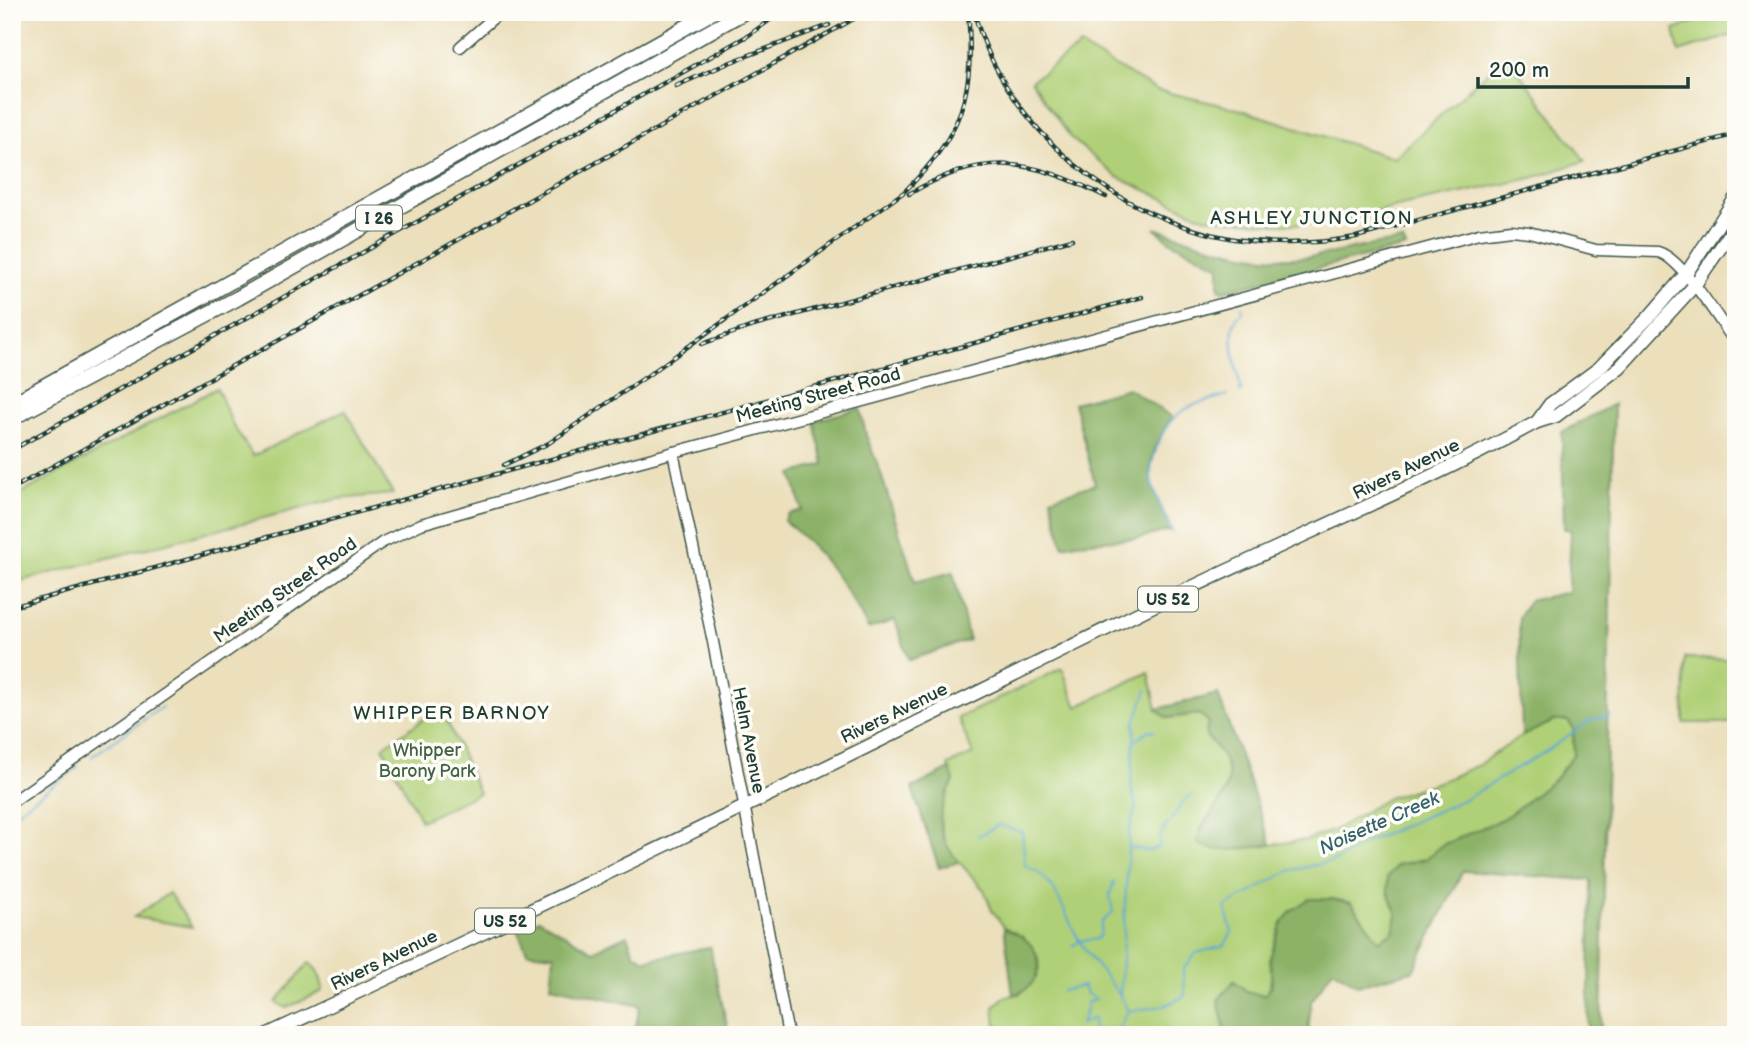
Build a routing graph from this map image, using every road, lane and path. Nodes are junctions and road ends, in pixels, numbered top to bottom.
1 (500, 12) edge
2 (713, 12) edge
3 (744, 12) edge
4 (460, 47) dead end
5 (1736, 197) edge
6 (1736, 225) edge
7 (1686, 274) junction
8 (1694, 286) junction
9 (1736, 343) edge
10 (12, 404) edge
11 (12, 418) edge
12 (1537, 422) junction
13 (673, 452) junction
14 (12, 802) edge
15 (744, 806) junction
16 (266, 1035) edge
17 (788, 1035) edge

1 - 4 street
2 - 10 highway, I 26
3 - 11 highway, I 26
5 - 7 main road, Rivers Avenue / US 52
6 - 8 main road, Rivers Avenue / US 52
7 - 8 street, Meeting Street Road
7 - 12 main road, Rivers Avenue / US 52
7 - 13 street, Meeting Street Road
8 - 9 street, Meeting Street Road
8 - 12 main road, Rivers Avenue / US 52
12 - 15 main road, Rivers Avenue / US 52
13 - 14 street, Meeting Street Road
13 - 15 street, Helm Avenue
15 - 16 main road, Rivers Avenue / US 52
15 - 17 street, Helm Avenue

